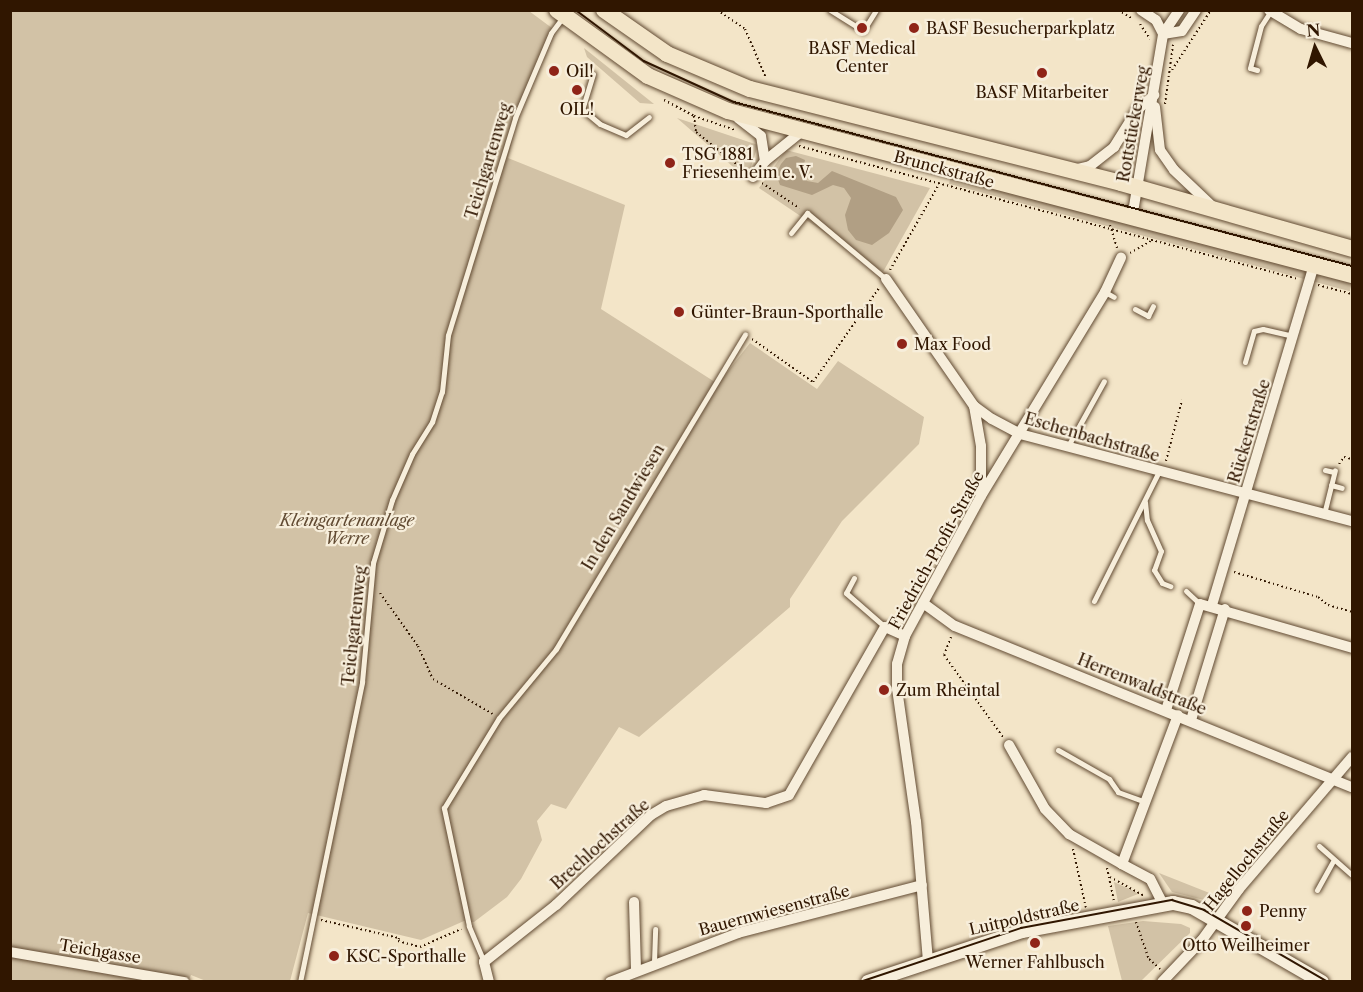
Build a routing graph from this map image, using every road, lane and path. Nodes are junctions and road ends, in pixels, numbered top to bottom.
1 (604, 10) edge
2 (717, 10) edge
3 (830, 10) edge
4 (876, 10) edge
5 (1118, 10) edge
6 (1141, 10) edge
7 (1179, 10) edge
8 (1196, 10) edge
9 (1269, 11) edge
10 (561, 13) edge
11 (1202, 25) dead end
12 (1163, 34) junction
13 (1353, 43) edge
14 (1150, 44) dead end
15 (1257, 70) dead end
16 (1146, 71) dead end
17 (1170, 73) junction
18 (593, 74) dead end
19 (767, 79) dead end
20 (1154, 95) junction
21 (1133, 99) dead end
22 (728, 111) junction
23 (1163, 116) dead end
24 (649, 117) dead end
25 (802, 131) junction
26 (765, 160) junction
27 (1072, 170) junction
28 (753, 177) dead end
29 (939, 184) dead end
30 (1137, 188) junction
31 (1218, 211) junction
32 (1132, 218) junction
33 (791, 233) dead end
34 (1151, 241) junction
35 (1353, 249) edge
36 (1121, 258) junction
37 (1314, 265) junction
38 (1353, 275) edge
39 (886, 279) junction
40 (1310, 282) junction
41 (1353, 294) edge
42 (1153, 306) dead end
43 (1135, 309) dead end
44 (745, 334) joint
45 (1293, 336) junction
46 (1245, 362) dead end
47 (1104, 381) dead end
48 (1182, 400) dead end
49 (974, 406) junction
50 (1020, 434) junction
51 (1068, 446) junction
52 (1353, 459) edge
53 (1325, 470) dead end
54 (1335, 471) junction
55 (1161, 472) junction
56 (1331, 485) junction
57 (1342, 488) dead end
58 (1246, 494) junction
59 (981, 496) junction
60 (1144, 500) junction
61 (1324, 514) junction
62 (1353, 521) edge
63 (1224, 569) junction
64 (854, 578) dead end
65 (371, 581) junction
66 (1170, 586) dead end
67 (1186, 591) dead end
68 (1094, 601) dead end
69 (923, 603) junction
70 (1200, 604) junction
71 (1212, 605) junction
72 (1225, 609) junction
73 (1353, 612) edge
74 (955, 626) junction
75 (885, 627) junction
76 (905, 636) junction
77 (1353, 648) edge
78 (1166, 710) junction
79 (1178, 715) junction
80 (499, 718) junction
81 (1191, 720) junction
82 (1009, 745) joint
83 (1058, 750) dead end
84 (1353, 757) edge
85 (1333, 780) junction
86 (1353, 788) edge
87 (1147, 803) junction
88 (1069, 834) junction
89 (1319, 846) dead end
90 (1105, 856) junction
91 (1334, 861) junction
92 (1122, 864) junction
93 (1353, 875) edge
94 (1110, 877) junction
95 (922, 885) junction
96 (1317, 890) dead end
97 (1161, 898) junction
98 (634, 902) dead end
99 (1115, 904) dead end
100 (1135, 918) dead end
101 (314, 919) junction
102 (1216, 920) junction
103 (1076, 921) junction
104 (469, 926) junction
105 (655, 929) dead end
106 (10, 952) edge
107 (928, 961) junction
108 (484, 962) junction
109 (654, 962) junction
110 (636, 971) junction
111 (1165, 979) edge
112 (184, 981) edge
113 (300, 981) edge
114 (489, 981) edge
115 (610, 981) edge
116 (868, 981) edge
117 (1322, 981) edge

1 - 27 main road, Brunckstraße
2 - 19 path
3 - 4 lane
5 - 14 path
6 - 12 street
7 - 12 street, Rottstückerweg
8 - 12 street
9 - 13 street
9 - 15 lane
10 - 22 main road, Brunckstraße
10 - 65 lane, Teichgartenweg
11 - 17 path
12 - 17 path
12 - 20 street, Rottstückerweg
16 - 21 path
17 - 23 path
18 - 24 lane
20 - 27 street
20 - 30 street, Rottstückerweg
20 - 31 street
22 - 25 main road, Brunckstraße
22 - 26 street
25 - 26 street
25 - 32 main road, Brunckstraße
26 - 28 street
27 - 30 main road, Brunckstraße
29 - 39 path
30 - 31 main road, Brunckstraße
30 - 32 street, Rottstückerweg
31 - 35 main road, Brunckstraße
32 - 37 main road, Brunckstraße
33 - 39 lane, Eschenbachstraße
34 - 36 path
34 - 36 path
34 - 40 path
36 - 50 street, Friedrich-Profit-Straße
37 - 38 main road, Brunckstraße
37 - 40 street, Rückertstraße
39 - 44 path
39 - 49 street, Eschenbachstraße
40 - 41 path
40 - 45 street, Rückertstraße
42 - 43 lane
44 - 80 lane, In den Sandwiesen
45 - 46 lane
45 - 58 street, Rückertstraße
47 - 51 lane
48 - 55 path
49 - 50 street, Eschenbachstraße
49 - 59 street
50 - 51 street, Eschenbachstraße
50 - 59 street, Friedrich-Profit-Straße
51 - 55 street, Eschenbachstraße
52 - 54 path
53 - 54 lane
54 - 56 lane
55 - 58 street, Eschenbachstraße
55 - 60 lane
56 - 57 lane
56 - 61 lane
58 - 61 street, Eschenbachstraße
58 - 63 street, Rückertstraße
59 - 69 street, Friedrich-Profit-Straße
60 - 66 lane
60 - 68 lane
61 - 62 street, Eschenbachstraße
63 - 71 street, Rückertstraße
63 - 73 path
64 - 75 lane
65 - 80 path
65 - 101 lane, Teichgartenweg
67 - 70 lane
69 - 74 street, Herrenwaldstraße
69 - 76 street, Friedrich-Profit-Straße
70 - 71 street
70 - 78 street
71 - 72 street
72 - 77 street
72 - 81 street
74 - 78 street, Herrenwaldstraße
74 - 82 path
75 - 76 street
75 - 108 street, Brechlochstraße
76 - 95 street, Friedrich-Profit-Straße
78 - 79 street, Herrenwaldstraße
79 - 81 street, Herrenwaldstraße
79 - 87 street
80 - 104 lane, In den Sandwiesen
81 - 85 street, Herrenwaldstraße
82 - 88 street
83 - 87 lane
84 - 85 street, Hagellochstraße
85 - 86 street, Herrenwaldstraße
85 - 102 street, Hagellochstraße
87 - 92 street
88 - 90 street
88 - 103 path
89 - 91 lane
90 - 92 street
90 - 94 path
91 - 93 lane
91 - 96 lane
92 - 97 street
94 - 97 path
94 - 99 path
95 - 107 street, Friedrich-Profit-Straße
95 - 109 street, Bauernwiesenstraße
97 - 102 street, Luitpoldstraße
97 - 103 street, Luitpoldstraße
98 - 110 street
100 - 111 path
101 - 104 path
101 - 113 lane, Teichgartenweg
102 - 111 street, Hagellochstraße
102 - 117 street
103 - 107 street, Luitpoldstraße
104 - 108 lane, In den Sandwiesen
105 - 109 lane
106 - 112 street, Teichgasse
107 - 116 street, Luitpoldstraße
108 - 114 street, In den Sandwiesen
109 - 110 street, Bauernwiesenstraße
110 - 115 street, Bauernwiesenstraße

